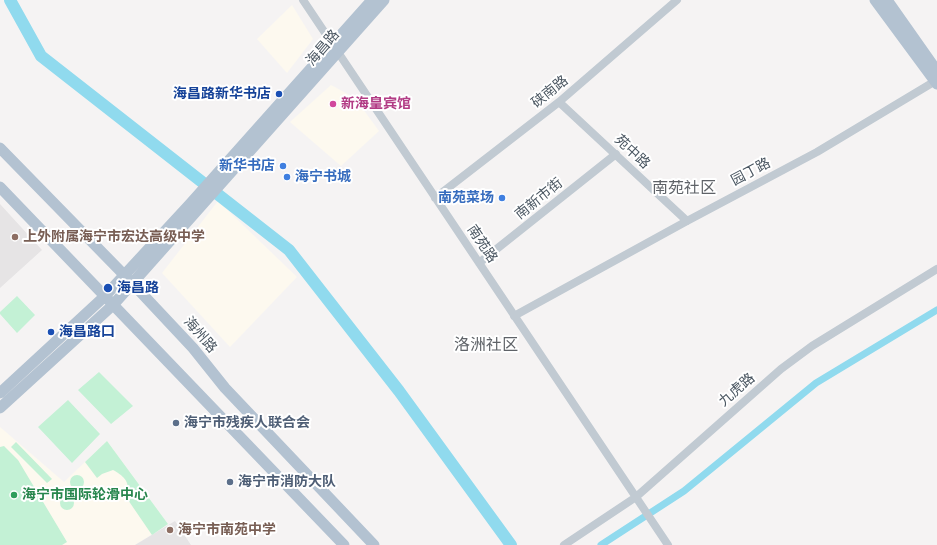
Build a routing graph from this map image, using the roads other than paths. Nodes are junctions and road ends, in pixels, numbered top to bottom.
1 (303, 0) edge
2 (372, 0) edge
3 (384, 0) edge
4 (677, 0) edge
5 (875, 0) edge
6 (887, 0) edge
7 (335, 48) junction
8 (936, 79) edge
9 (559, 102) junction
10 (0, 148) edge
11 (616, 154) junction
12 (0, 187) edge
13 (435, 198) junction
14 (194, 207) junction
15 (687, 221) junction
16 (479, 263) junction
17 (937, 269) edge
18 (124, 275) junction
19 (133, 284) junction
20 (105, 296) junction
21 (113, 305) junction
22 (514, 316) junction
23 (0, 393) edge
24 (0, 408) edge
25 (637, 500) junction
26 (344, 545) edge
27 (374, 545) edge
28 (564, 545) edge
29 (668, 545) edge

1 - 7 street, 南苑路
2 - 7 main road, 海昌路
3 - 7 main road, 海昌路
4 - 9 street, 硖南路
5 - 8 main road
6 - 8 main road
7 - 13 street, 南苑路
7 - 14 main road, 海昌路
8 - 15 street, 园丁路
9 - 11 street, 苑中路
9 - 13 street, 硖南路
10 - 18 main road, 海州路
11 - 15 street, 苑中路
11 - 16 street, 南新市街
12 - 20 main road
13 - 16 street, 南苑路
14 - 18 main road, 海昌路
14 - 19 main road, 海昌路
15 - 22 street, 园丁路
16 - 22 street, 南苑路
17 - 25 street, 九虎路
18 - 19 main road, 海州路
18 - 20 main road, 海昌路
19 - 21 main road, 海昌路
19 - 27 main road, 海州路
20 - 21 main road
20 - 23 main road, 海昌路
21 - 24 main road, 海昌路
21 - 26 main road
22 - 25 street, 南苑路
25 - 28 street, 九虎路
25 - 29 street, 南苑路

